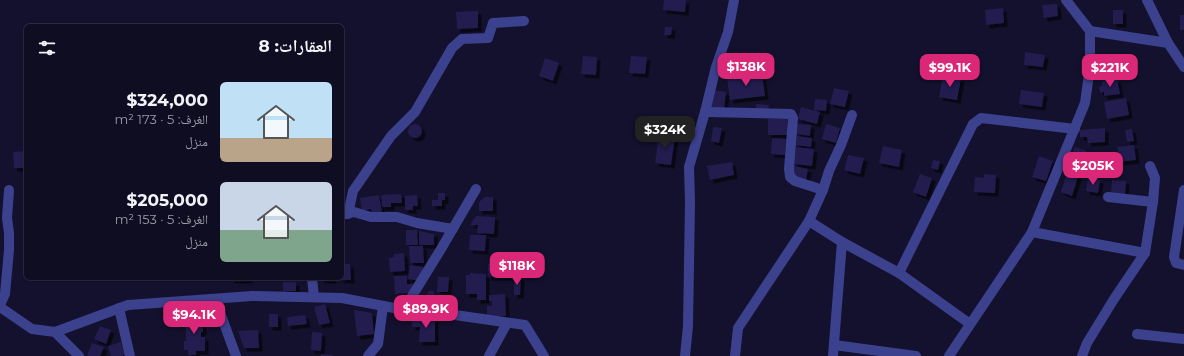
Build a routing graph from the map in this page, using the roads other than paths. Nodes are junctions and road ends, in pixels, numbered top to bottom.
1 (734, 0) edge
2 (1066, 0) edge
3 (1147, 0) edge
4 (524, 21) dead end
5 (1090, 31) junction
6 (1168, 43) junction
7 (1180, 55) edge
8 (1184, 67) edge
9 (705, 112) junction
10 (852, 114) dead end
11 (1075, 129) junction
12 (1150, 166) dead end
13 (8, 190) dead end
14 (476, 190) dead end
15 (823, 190) junction
16 (1184, 190) edge
17 (1108, 197) dead end
18 (1153, 202) junction
19 (345, 214) edge
20 (809, 222) junction
21 (452, 229) junction
22 (1032, 232) junction
23 (842, 242) junction
24 (1145, 253) junction
25 (1184, 265) edge
26 (899, 273) junction
27 (312, 280) edge
28 (314, 297) junction
29 (215, 299) junction
30 (0, 306) edge
31 (383, 306) junction
32 (119, 308) junction
33 (404, 309) junction
34 (507, 323) junction
35 (970, 324) junction
36 (55, 332) junction
37 (1137, 334) dead end
38 (1184, 339) edge
39 (834, 345) junction
40 (79, 356) edge
41 (130, 356) edge
42 (236, 356) edge
43 (368, 356) edge
44 (489, 356) edge
45 (544, 356) edge
46 (684, 356) edge
47 (735, 356) edge
48 (833, 356) edge
49 (916, 356) edge
50 (949, 356) edge
51 (1082, 356) edge

1 - 9 street
2 - 5 street
3 - 6 street
4 - 19 street
5 - 6 street
5 - 11 street
6 - 7 street
7 - 8 street
9 - 15 street
9 - 46 street
10 - 15 street
11 - 22 street
11 - 26 street
12 - 18 street
13 - 30 street
14 - 21 street
15 - 20 street
16 - 25 street
17 - 18 street
18 - 24 street
19 - 21 street
20 - 23 street
20 - 47 street
21 - 33 street
22 - 24 street
22 - 35 street
23 - 26 street
23 - 39 street
24 - 51 street
26 - 35 street
27 - 28 street
28 - 29 street
28 - 31 street
29 - 32 street
29 - 42 street
30 - 36 street
31 - 33 street
31 - 43 street
32 - 36 street
32 - 41 street
33 - 34 street
34 - 44 street
34 - 45 street
35 - 50 street
36 - 40 street
37 - 38 street
39 - 48 street
39 - 49 street

